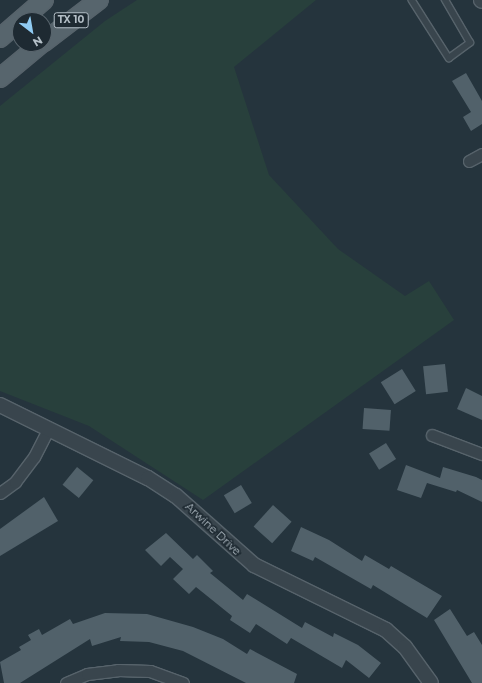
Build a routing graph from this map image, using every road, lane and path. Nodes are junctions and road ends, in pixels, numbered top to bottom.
1 (44, 0) edge
2 (99, 0) edge
3 (412, 0) edge
4 (446, 0) edge
5 (29, 12) edge
6 (12, 26) edge
7 (12, 27) edge
8 (0, 35) edge
9 (52, 36) edge
10 (0, 38) edge
11 (31, 52) edge
12 (0, 78) edge
13 (482, 154) edge
14 (469, 161) dead end
15 (0, 405) edge
16 (48, 429) junction
17 (432, 435) dead end
18 (482, 454) edge
19 (0, 493) edge
20 (66, 683) edge
21 (183, 683) edge
22 (431, 683) edge

1 - 5 main road, TX 10
2 - 9 main road, TX 10
3 - 4 lane
6 - 8 main road
7 - 10 main road, TX 10
11 - 12 main road
13 - 14 street
15 - 16 street, Arwine Drive
16 - 19 street
16 - 22 street, Arwine Drive
17 - 18 street
20 - 21 street

